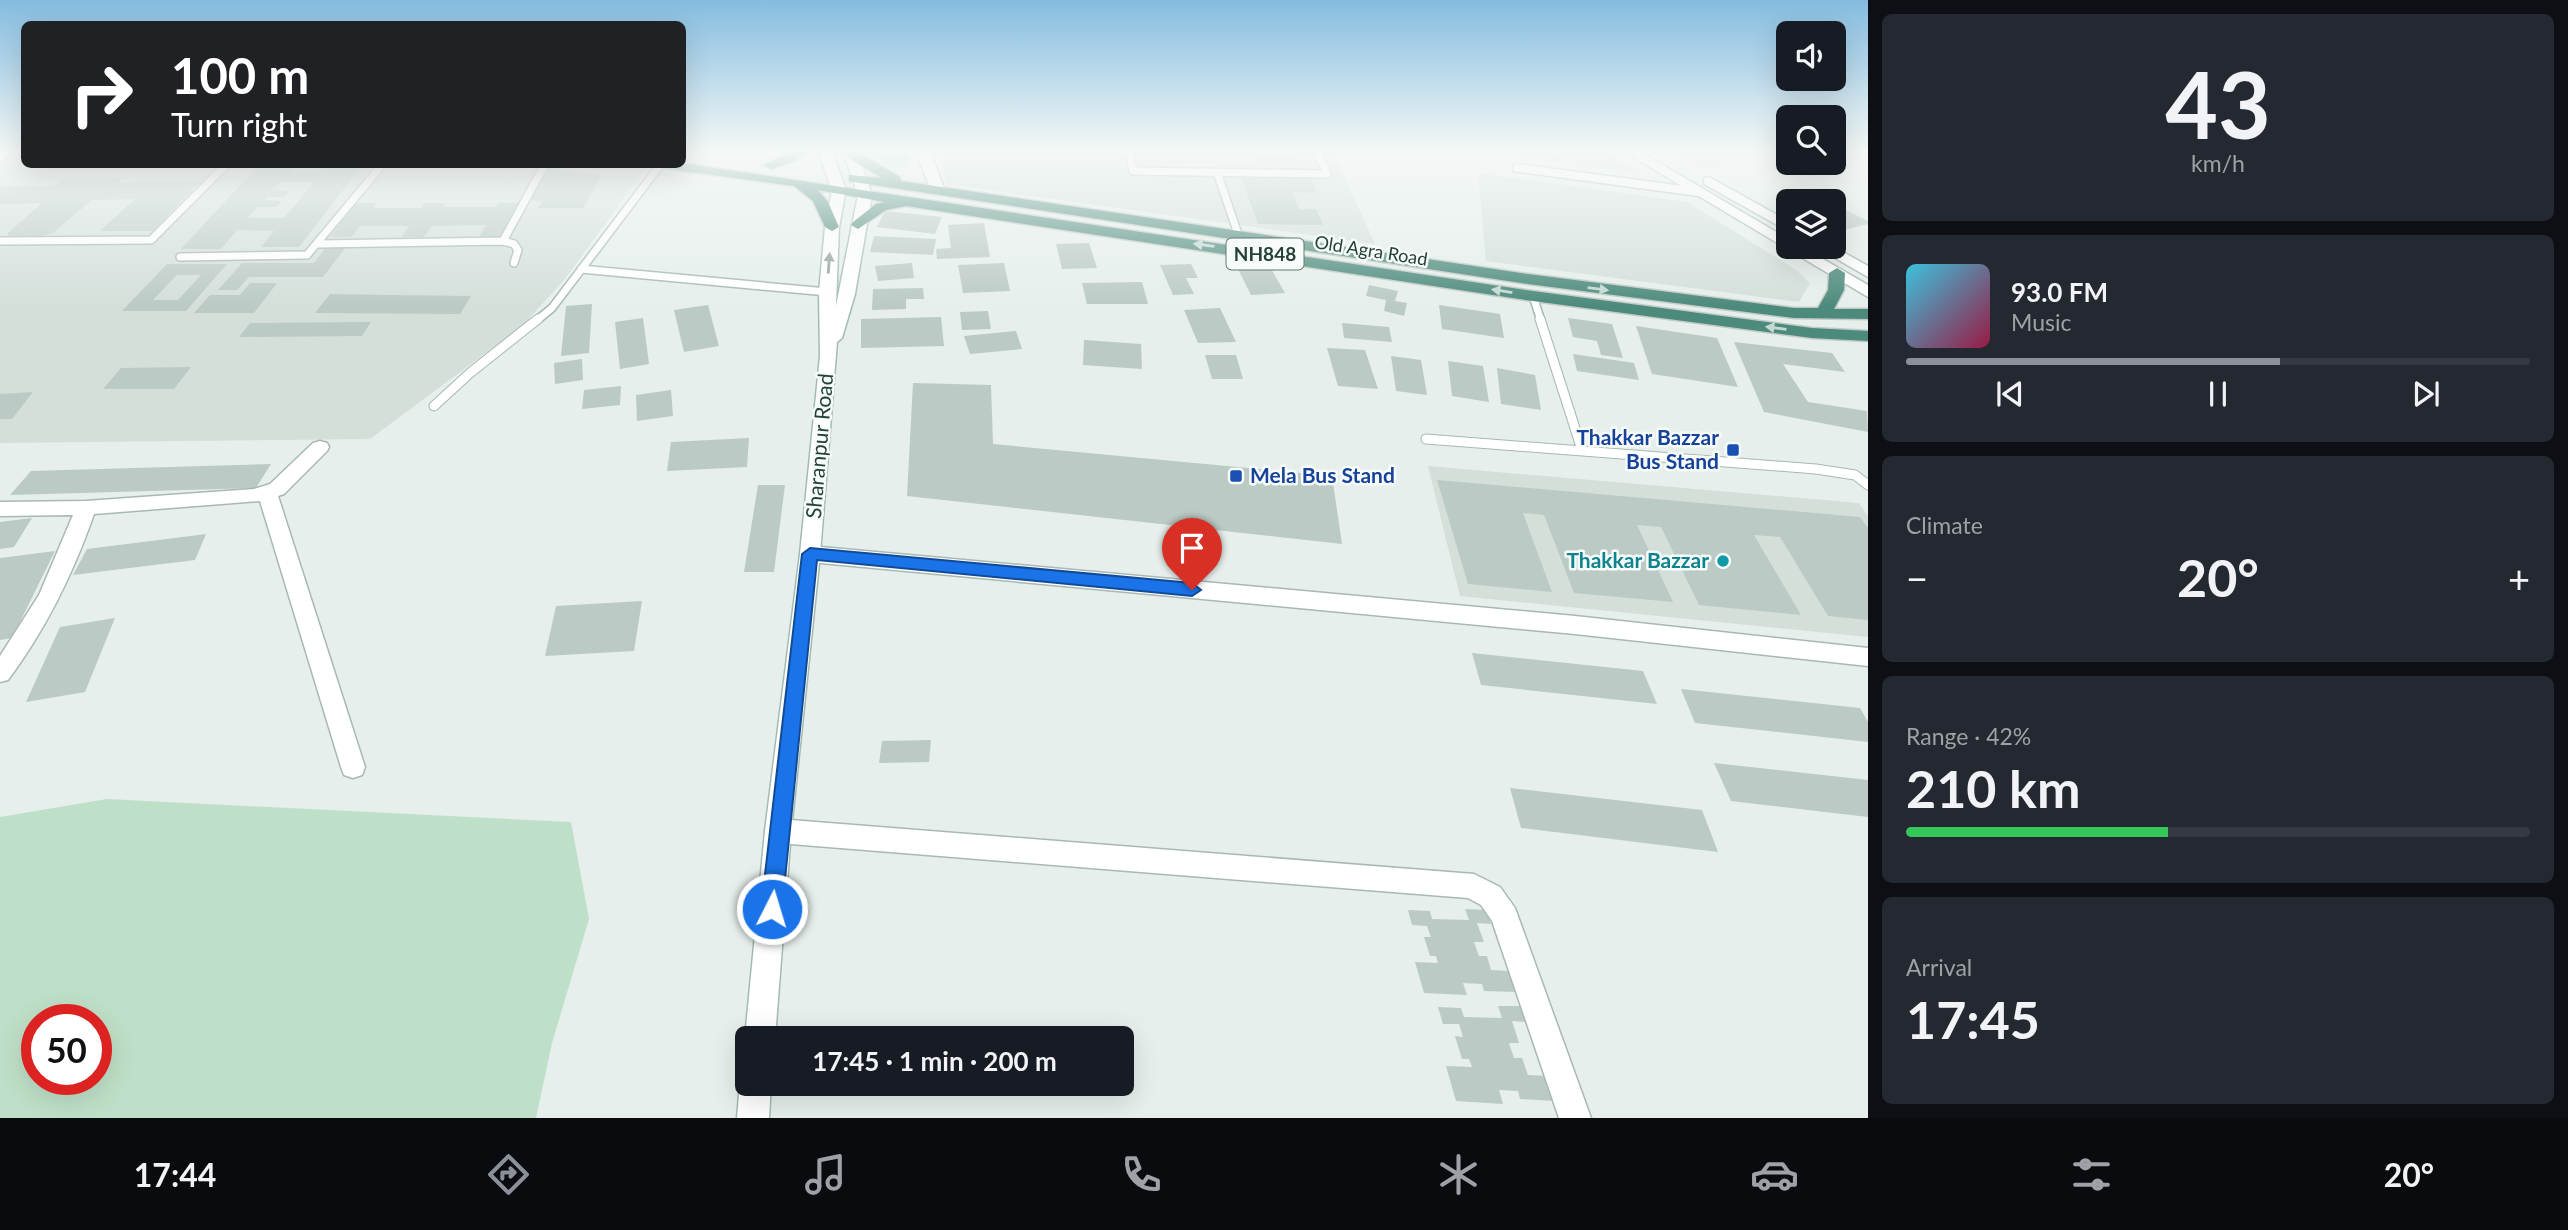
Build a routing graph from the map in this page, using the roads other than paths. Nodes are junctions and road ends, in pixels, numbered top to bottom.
1 (188, 203) edge
2 (351, 203) edge
3 (524, 203) edge
4 (632, 203) edge
5 (823, 203) edge
6 (835, 203) edge
7 (861, 203) edge
8 (890, 203) edge
9 (957, 203) edge
10 (1023, 203) edge
11 (1228, 203) edge
12 (1718, 203) edge
13 (1747, 203) edge
14 (1776, 220) edge
15 (858, 225) junction
16 (832, 227) junction
17 (1238, 234) junction
18 (1776, 238) edge
19 (0, 241) edge
20 (503, 241) junction
21 (318, 244) junction
22 (1235, 250) junction
23 (180, 257) dead end
24 (1812, 259) edge
25 (1845, 259) edge
26 (514, 263) dead end
27 (582, 269) junction
28 (1868, 272) edge
29 (1837, 274) junction
30 (827, 292) junction
31 (1868, 292) edge
32 (1533, 296) junction
33 (1822, 314) junction
34 (1868, 314) edge
35 (1812, 333) junction
36 (1868, 336) edge
37 (1868, 347) edge
38 (828, 356) junction
39 (434, 406) dead end
40 (1426, 439) dead end
41 (320, 446) dead end
42 (1582, 450) junction
43 (1868, 485) edge
44 (267, 492) junction
45 (86, 508) junction
46 (0, 509) edge
47 (810, 554) junction
48 (1868, 657) edge
49 (0, 673) edge
50 (353, 767) dead end
51 (778, 831) junction
52 (761, 1026) edge
53 (755, 1096) edge
54 (753, 1118) edge
55 (1575, 1118) edge

1 - 19 lane
2 - 21 lane
3 - 20 lane
4 - 27 lane
5 - 16 highway
6 - 16 street, Sharanpur Road
7 - 15 street, Sharanpur Road
8 - 15 highway
22 -> 9 highway, Old Agra Road / NH848
10 - 17 highway, Old Agra Road / NH848
11 - 17 lane
12 - 18 street
13 - 14 street
15 - 38 street, Sharanpur Road
30 -> 16 street, Sharanpur Road
17 - 22 lane
17 -> 33 highway, Old Agra Road / NH848
20 - 21 lane
20 - 26 lane
21 - 23 lane
32 -> 22 highway, Old Agra Road / NH848
24 - 29 street
25 - 28 street
27 - 30 lane
27 - 39 lane
29 - 31 street
29 - 33 highway
30 - 38 street, Sharanpur Road
35 -> 32 highway, Old Agra Road / NH848
32 - 42 lane
33 - 34 highway, Old Agra Road / NH848
35 - 36 highway, Old Agra Road / NH848
35 - 37 highway
38 - 47 street, Sharanpur Road
40 - 42 lane
41 - 44 street
42 - 43 lane
44 - 45 street
44 - 50 street
45 - 46 street
45 - 49 street
47 - 48 street
47 - 51 street, Sharanpur Road
51 - 52 street, Sharanpur Road
51 - 55 street
53 - 54 street

